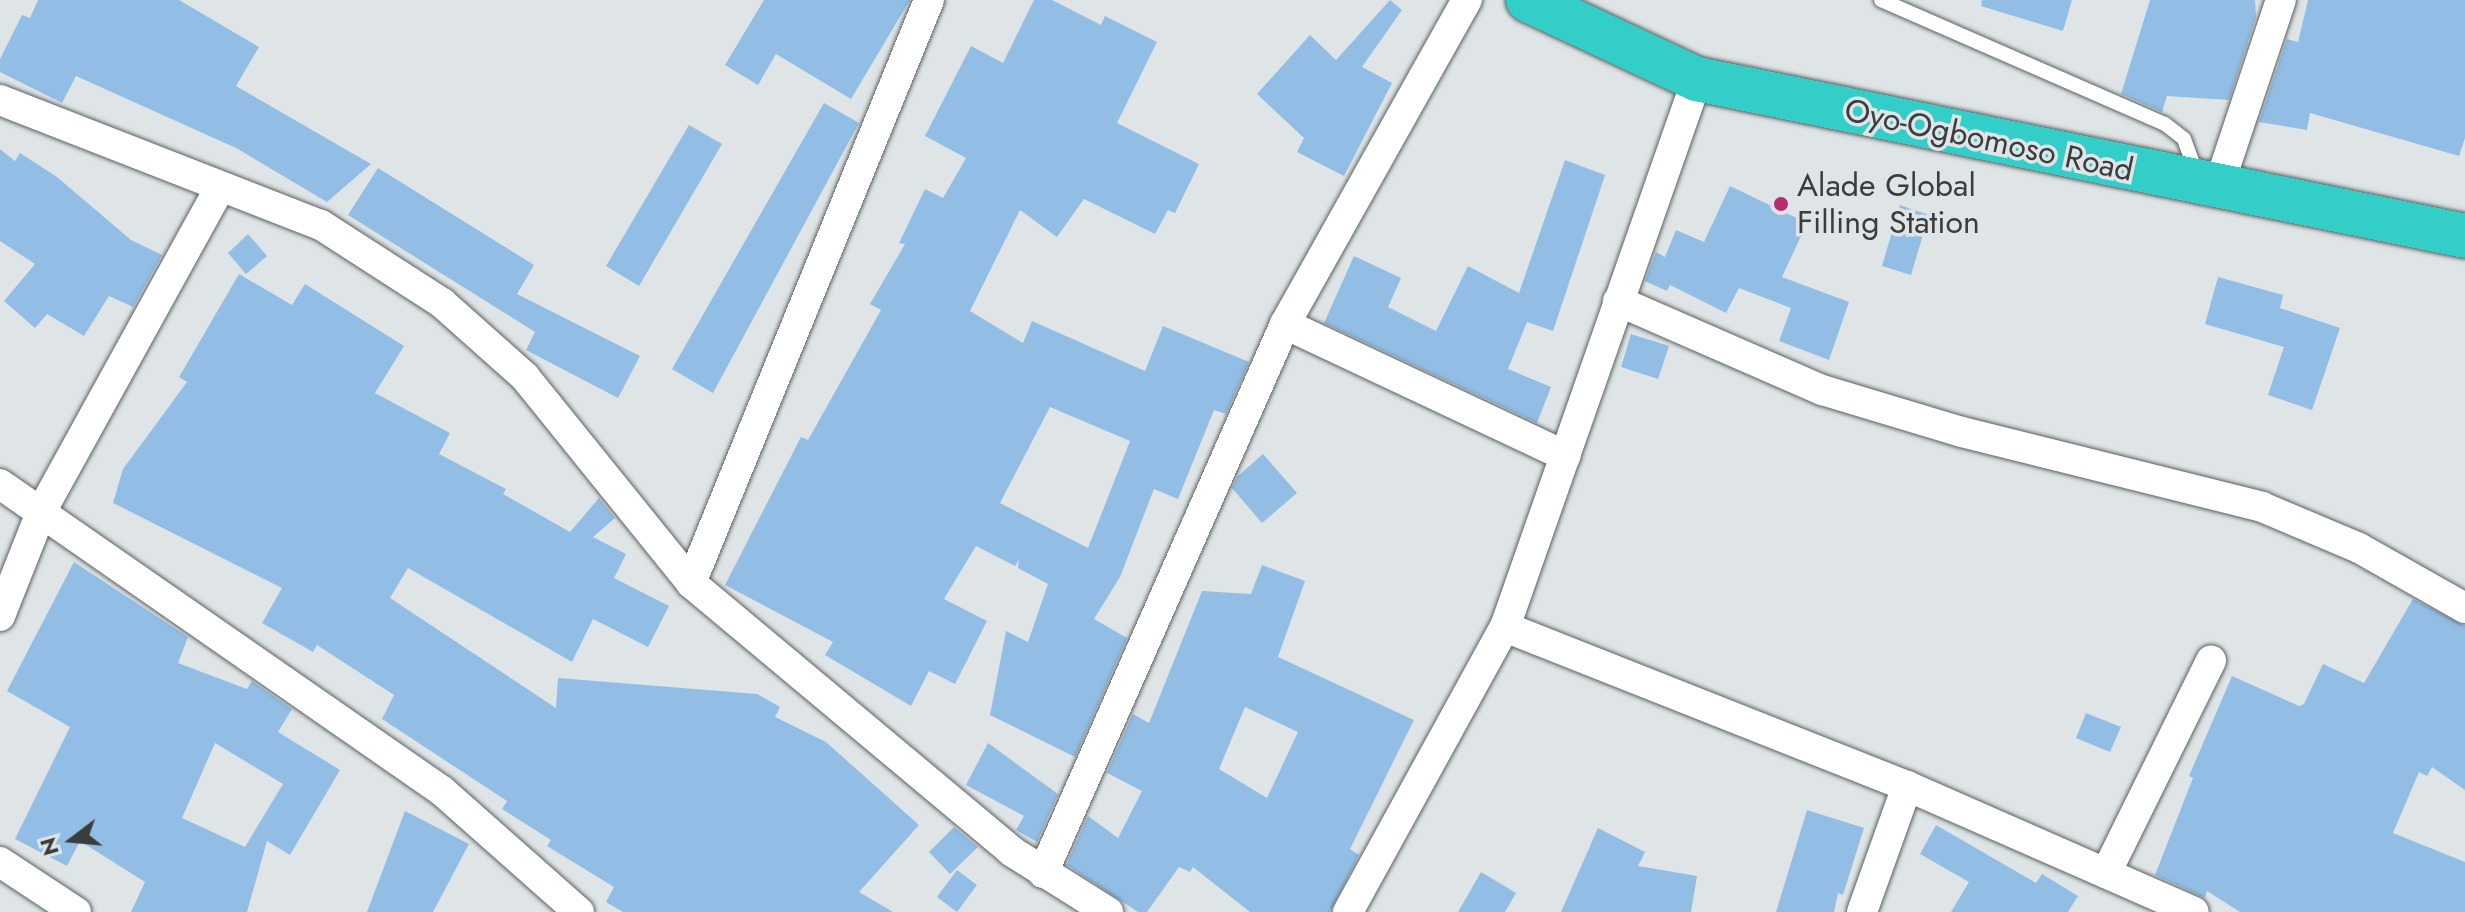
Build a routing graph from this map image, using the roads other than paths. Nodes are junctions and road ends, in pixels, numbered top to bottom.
1 (929, 0) edge
2 (1467, 0) edge
3 (1528, 0) edge
4 (1881, 0) edge
5 (2281, 0) edge
6 (1697, 79) junction
7 (0, 100) edge
8 (2209, 186) junction
9 (220, 187) junction
10 (2465, 236) edge
11 (1618, 301) junction
12 (1285, 324) junction
13 (1566, 456) junction
14 (0, 484) edge
15 (42, 510) junction
16 (691, 583) junction
17 (2465, 608) edge
18 (0, 616) edge
19 (1505, 627) junction
20 (2211, 661) dead end
21 (1907, 786) junction
22 (0, 862) edge
23 (1043, 873) junction
24 (2106, 873) junction
25 (76, 912) edge
26 (579, 912) edge
27 (1108, 912) edge
28 (1348, 912) edge
29 (1862, 912) edge
30 (2194, 912) edge

1 - 16 street
2 - 12 street
3 - 6 highway, Oyo-Ogbomoso Road
4 - 8 lane
5 - 8 street
6 - 8 highway, Oyo-Ogbomoso Road
6 - 11 street
7 - 9 street
8 - 10 highway, Oyo-Ogbomoso Road
9 - 15 street
9 - 16 street
11 - 13 street
11 - 17 street
12 - 13 street
12 - 23 street
13 - 19 street
14 - 15 street
15 - 18 street
15 - 26 street
16 - 23 street
19 - 21 street
19 - 28 street
20 - 24 street
21 - 24 street
21 - 29 street
22 - 25 street
23 - 27 street
24 - 30 street

